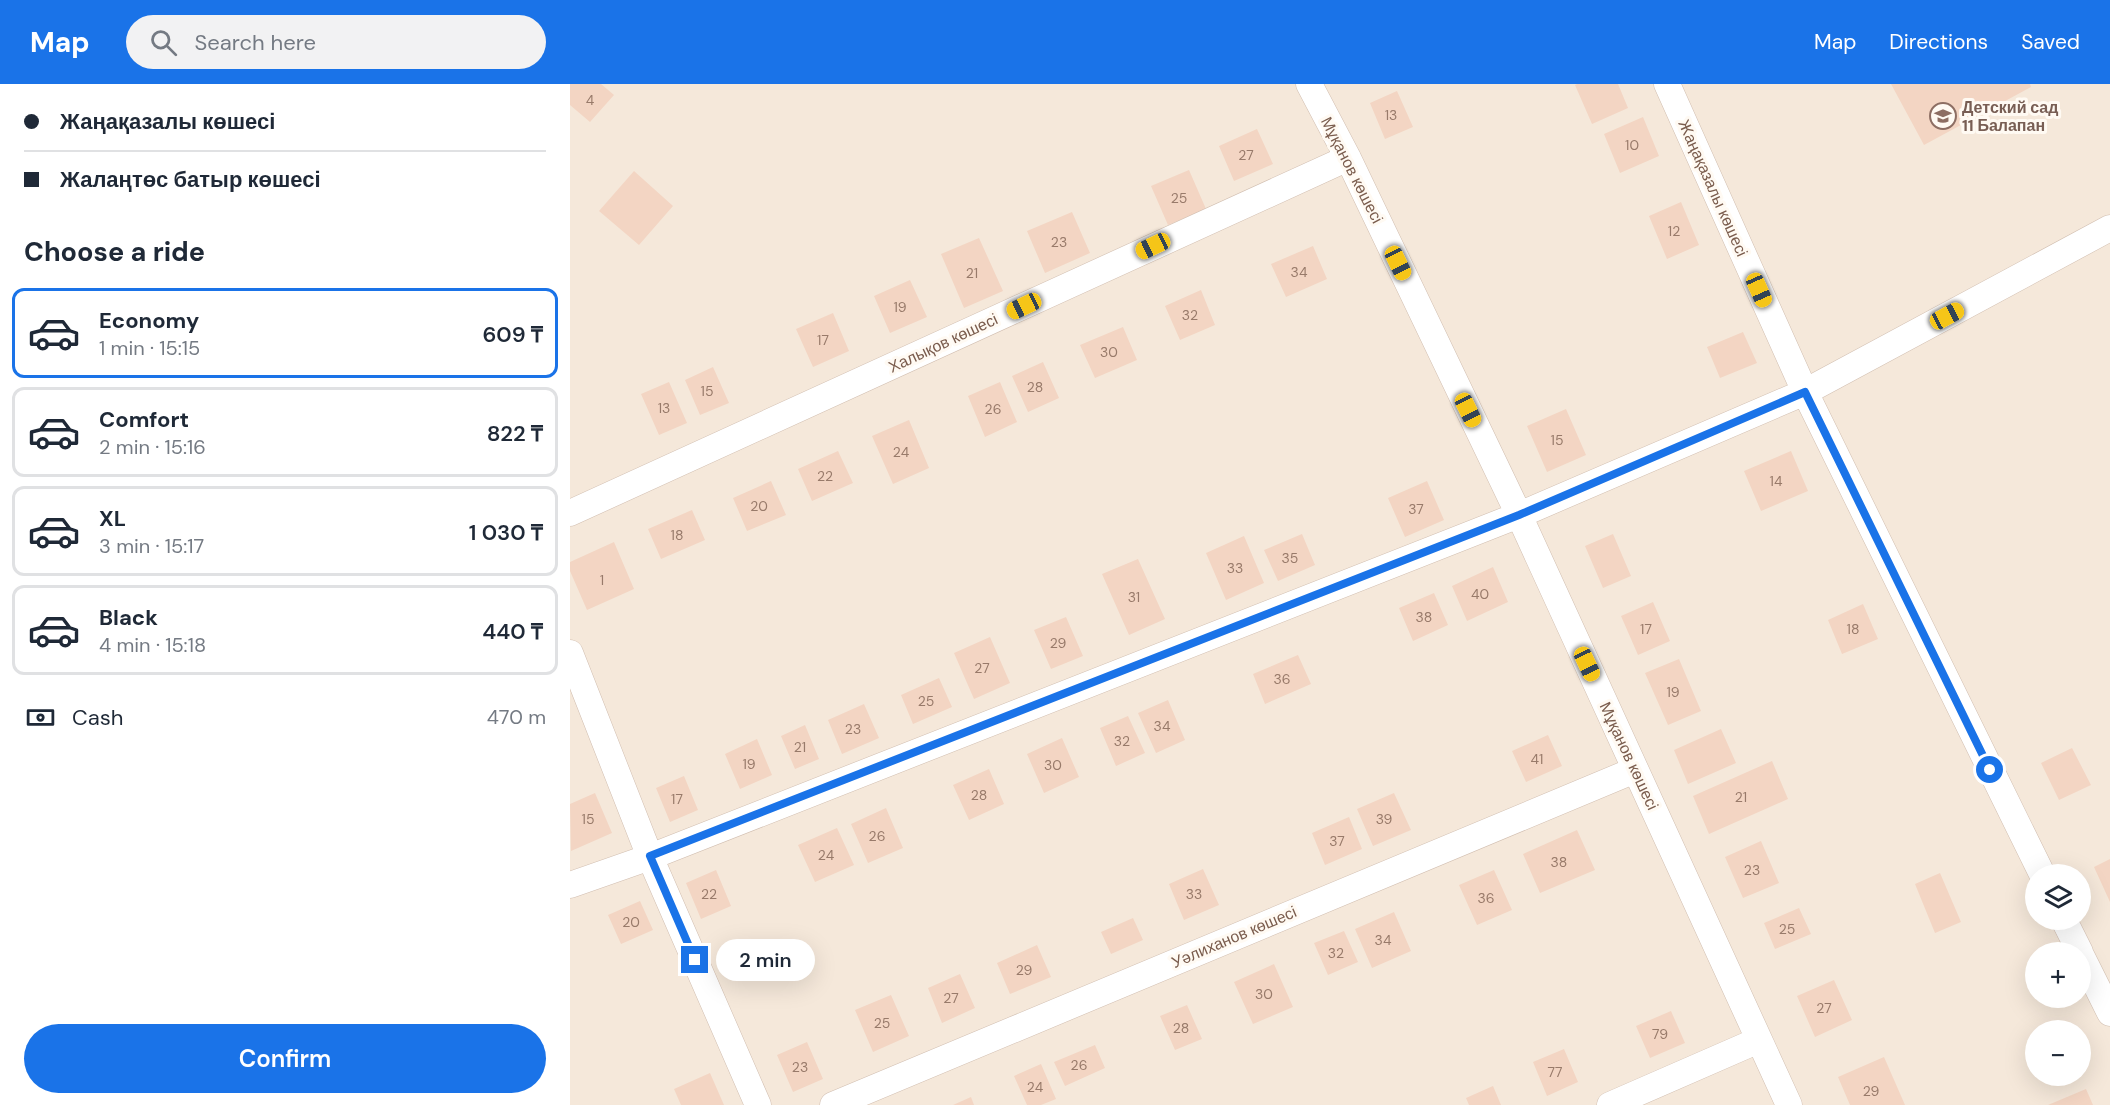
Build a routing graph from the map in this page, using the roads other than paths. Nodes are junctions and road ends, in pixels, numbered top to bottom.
1 (1309, 84) edge
2 (1667, 84) edge
3 (1348, 158) junction
4 (2110, 228) edge
5 (1805, 392) junction
6 (570, 513) edge
7 (1519, 515) junction
8 (570, 653) edge
9 (1635, 770) junction
10 (650, 856) junction
11 (2037, 864) edge
12 (570, 885) edge
13 (2091, 975) edge
14 (2110, 1013) edge
15 (1759, 1040) junction
16 (758, 1105) edge
17 (833, 1105) edge
18 (1610, 1105) edge
19 (1789, 1105) edge

1 - 3 street, Мұқанов көшесі
2 - 5 street, Жаңақазалы көшесі
3 - 6 street, Халықов көшесі
3 - 7 street, Мұқанов көшесі
4 - 5 street
5 - 7 street
5 - 11 street, Жаңақазалы көшесі
7 - 9 street, Мұқанов көшесі
7 - 10 street
8 - 10 street
9 - 15 street, Мұқанов көшесі
9 - 17 street, Уәлиханов көшесі
10 - 12 street
10 - 16 street
13 - 14 street
15 - 18 street
15 - 19 street, Мұқанов көшесі

